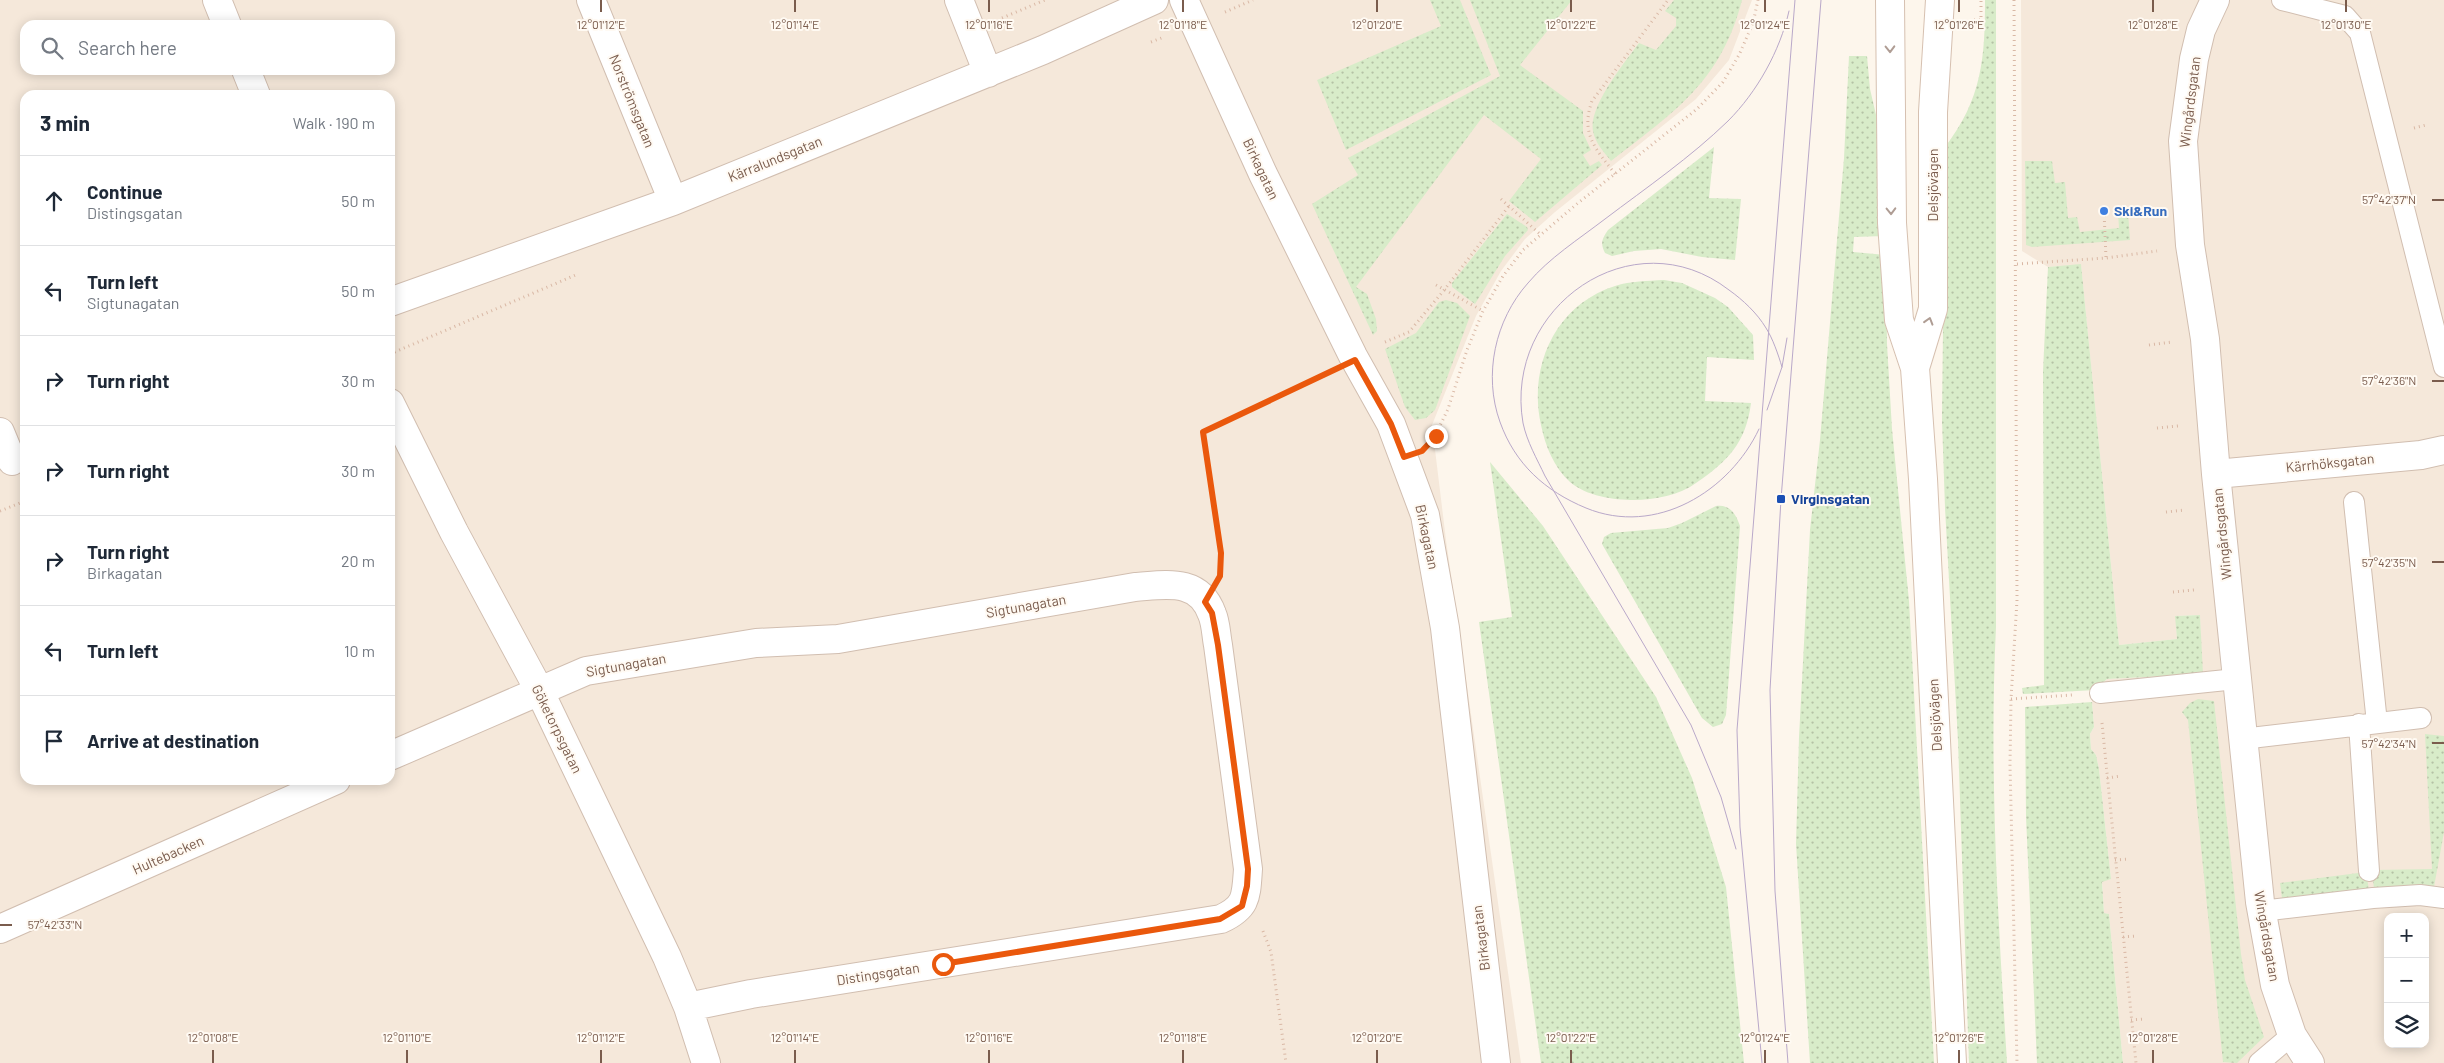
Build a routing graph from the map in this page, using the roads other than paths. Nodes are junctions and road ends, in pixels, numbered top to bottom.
1 (217, 0) edge
2 (591, 0) edge
3 (959, 0) edge
4 (1154, 0) edge
5 (1184, 0) edge
6 (1890, 0) edge
7 (1940, 0) edge
8 (2215, 0) edge
9 (2282, 0) edge
10 (226, 20) edge
11 (988, 73) junction
12 (248, 75) edge
13 (254, 90) edge
14 (673, 201) junction
15 (395, 300) edge
16 (2444, 367) edge
17 (1915, 368) junction
18 (395, 413) edge
19 (0, 432) edge
20 (2444, 450) edge
21 (12, 461) edge
22 (2216, 474) junction
23 (2354, 502) dead end
24 (2236, 679) junction
25 (539, 690) junction
26 (2100, 693) road end
27 (2421, 718) dead end
28 (2368, 724) junction
29 (2242, 739) junction
30 (395, 754) edge
31 (325, 785) edge
32 (2369, 871) dead end
33 (2444, 898) edge
34 (1242, 906) joint
35 (2261, 911) junction
36 (0, 929) edge
37 (688, 1007) junction
38 (2292, 1035) junction
39 (706, 1063) edge
40 (1496, 1063) edge
41 (1952, 1063) edge
42 (2260, 1063) edge
43 (2310, 1063) edge

1 - 10 street
2 - 14 street, Norströmsgatan
3 - 11 street
4 - 11 street, Kärralundsgatan
5 - 40 street, Birkagatan
6 -> 17 street, Delsjövägen
17 -> 7 street, Delsjövägen
8 - 22 street, Wingårdsgatan
9 - 16 lane
11 - 14 street, Kärralundsgatan
12 - 13 street
14 - 15 street, Kärralundsgatan
17 - 41 street, Delsjövägen
18 - 25 street, Göketorpsgatan
19 - 21 street
20 - 22 street, Kärrhöksgatan
22 - 24 street, Wingårdsgatan
23 - 28 lane
24 - 26 lane
24 - 29 street, Wingårdsgatan
25 - 30 street
25 - 34 street, Sigtunagatan
25 - 37 street, Göketorpsgatan
27 - 28 lane
28 - 29 lane
28 - 32 lane
29 - 35 street, Wingårdsgatan
31 - 36 street, Hultebacken
33 - 35 lane
34 - 37 street, Distingsgatan
35 - 38 street, Wingårdsgatan
37 - 39 street, Göketorpsgatan
38 - 42 lane
38 - 43 street, Wingårdsgatan

